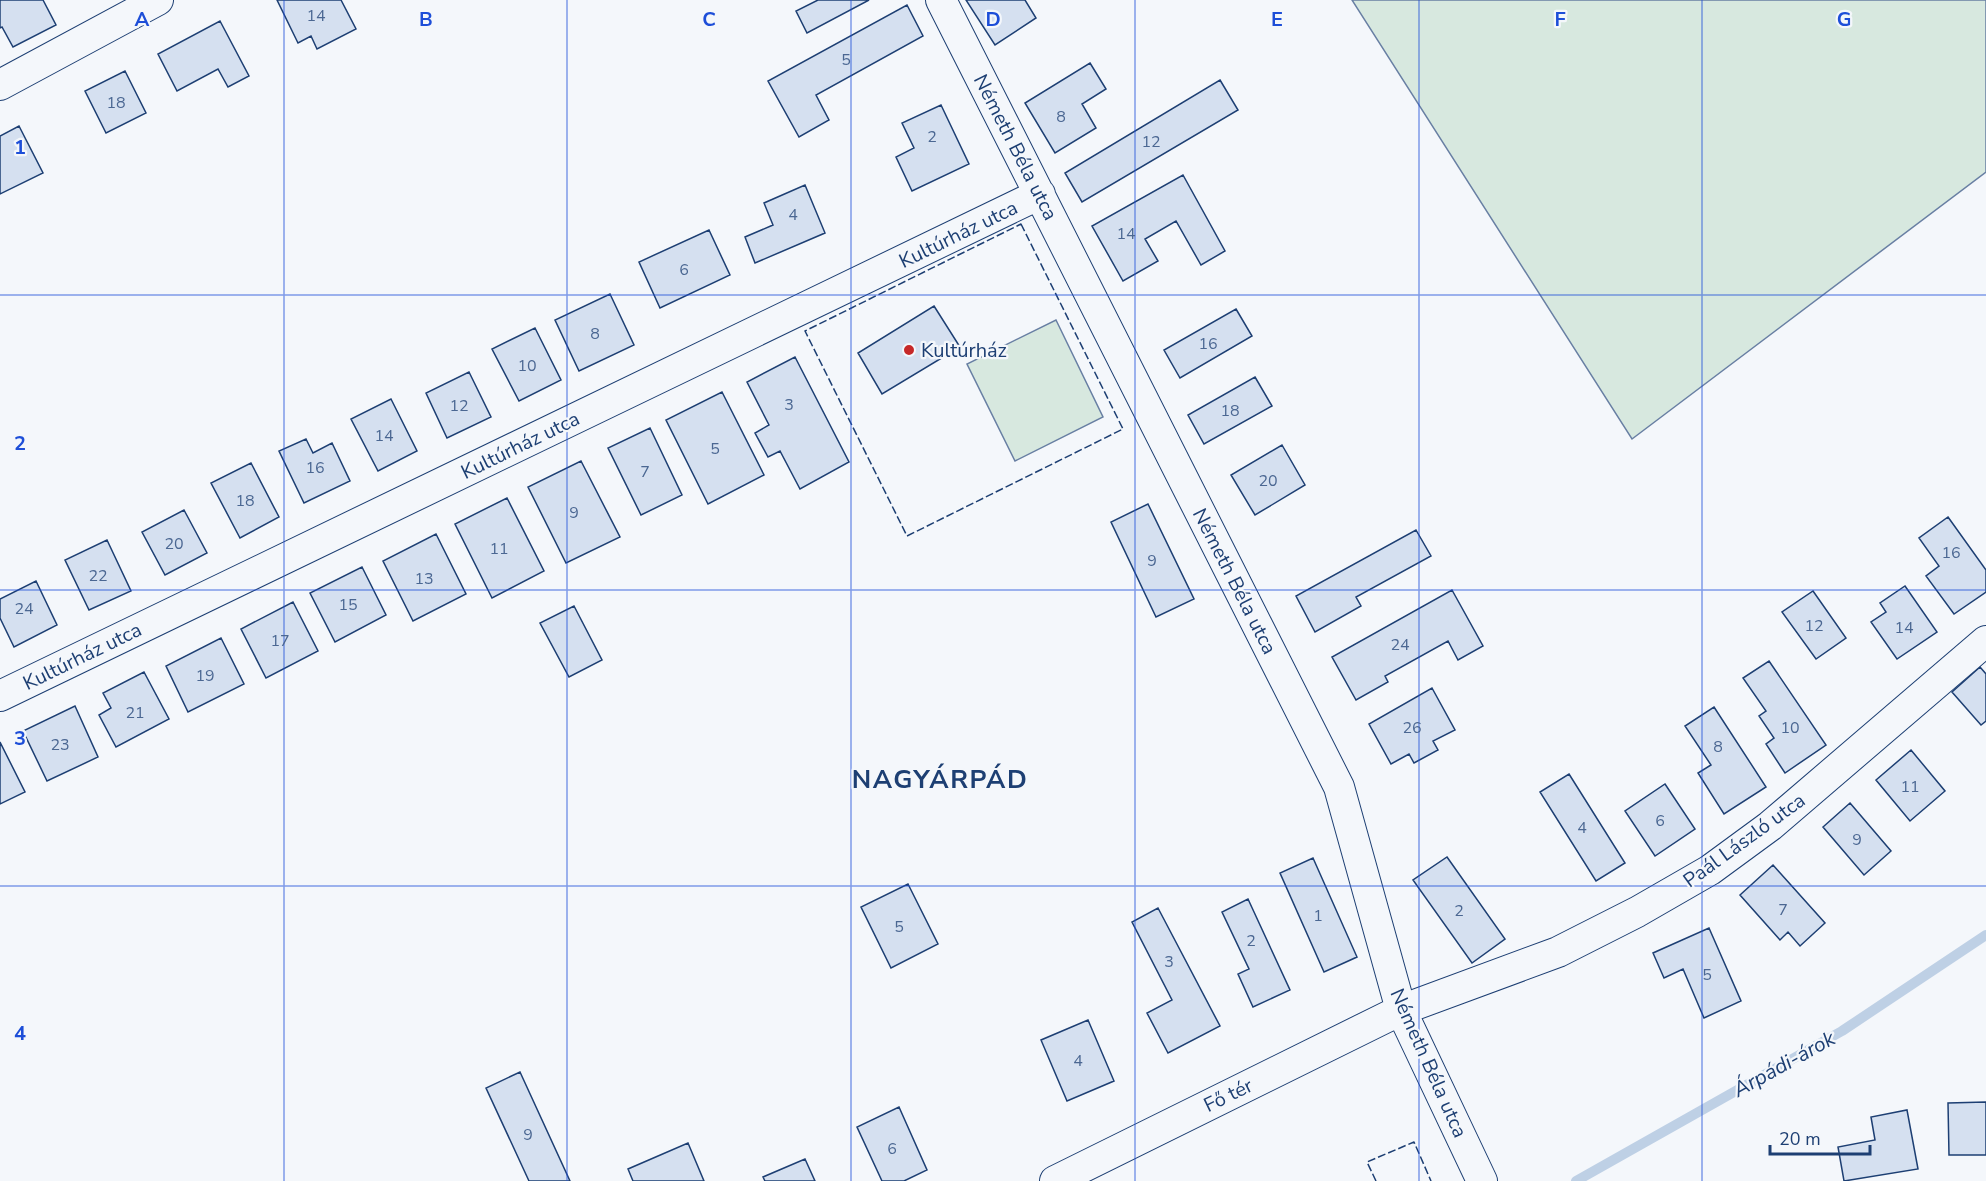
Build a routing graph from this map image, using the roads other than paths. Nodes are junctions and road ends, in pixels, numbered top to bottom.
1 (158, 0) edge
2 (941, 0) edge
3 (0, 85) edge
4 (1040, 194) junction
5 (1986, 640) edge
6 (0, 696) edge
7 (1401, 1010) junction
8 (1055, 1181) edge
9 (1482, 1181) edge

1 - 3 street
2 - 4 street, Németh Béla utca
4 - 6 street, Kultúrház utca
4 - 7 street, Németh Béla utca
5 - 7 street, Paál László utca
7 - 8 street, Fő tér
7 - 9 street, Németh Béla utca

